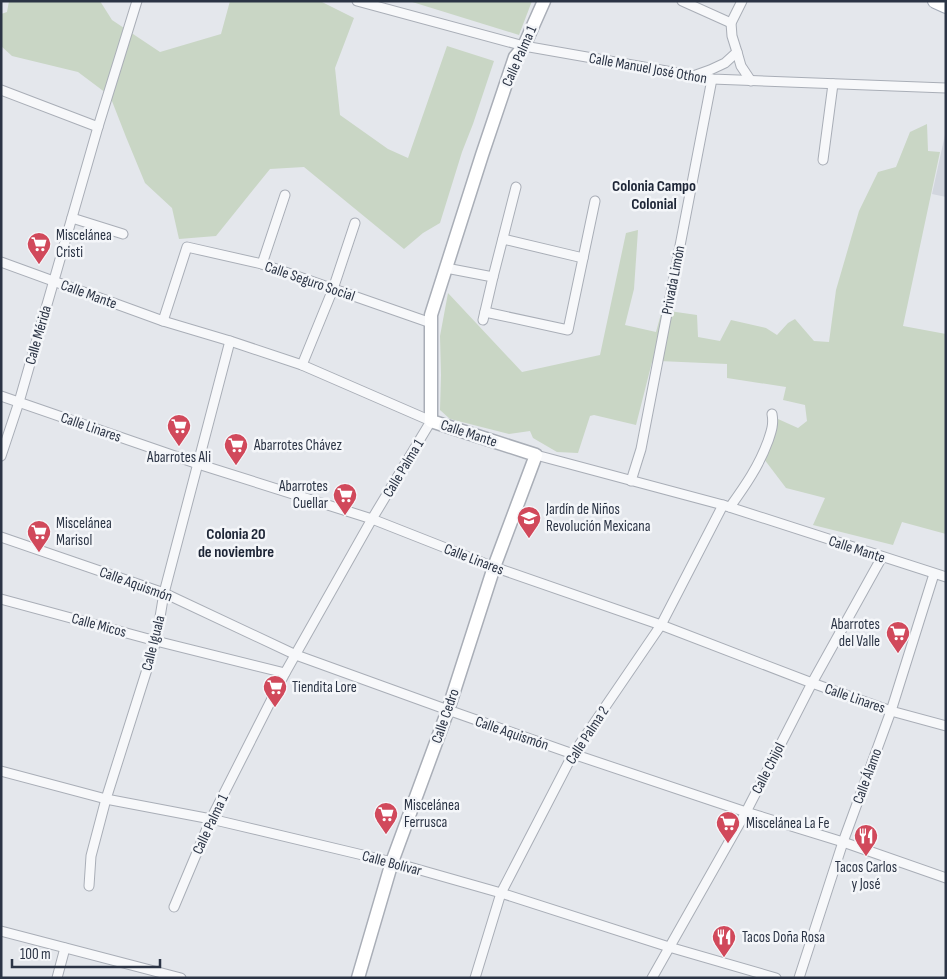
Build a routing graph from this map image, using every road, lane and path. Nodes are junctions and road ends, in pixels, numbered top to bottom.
1 (137, 1) edge
2 (357, 1) edge
3 (544, 1) edge
4 (682, 1) edge
5 (742, 1) edge
6 (935, 1) edge
7 (946, 6) edge
8 (731, 23) junction
9 (524, 46) junction
10 (737, 52) junction
11 (694, 76) junction
12 (712, 79) junction
13 (751, 80) junction
14 (833, 84) junction
15 (946, 88) edge
16 (1, 90) edge
17 (98, 127) junction
18 (823, 160) dead end
19 (516, 187) dead end
20 (286, 195) dead end
21 (595, 201) dead end
22 (72, 218) junction
23 (355, 223) dead end
24 (123, 234) dead end
25 (503, 239) junction
26 (583, 258) junction
27 (1, 262) edge
28 (262, 264) junction
29 (446, 268) junction
30 (493, 277) junction
31 (53, 281) junction
32 (333, 289) junction
33 (163, 321) junction
34 (431, 323) junction
35 (230, 341) junction
36 (302, 365) junction
37 (1, 396) edge
38 (19, 402) junction
39 (772, 414) dead end
40 (431, 421) junction
41 (536, 455) junction
42 (1, 456) edge
43 (198, 464) junction
44 (631, 481) junction
45 (726, 506) junction
46 (372, 519) junction
47 (1, 537) edge
48 (882, 557) junction
49 (494, 567) junction
50 (934, 574) junction
51 (946, 577) edge
52 (164, 593) junction
53 (1, 599) edge
54 (661, 626) junction
55 (156, 641) junction
56 (296, 655) junction
57 (285, 673) junction
58 (812, 683) junction
59 (448, 710) junction
60 (891, 711) junction
61 (946, 726) edge
62 (573, 754) junction
63 (1, 771) edge
64 (106, 799) junction
65 (746, 812) junction
66 (211, 819) junction
67 (842, 842) junction
68 (392, 862) junction
69 (946, 878) edge
70 (90, 886) dead end
71 (502, 893) junction
72 (174, 907) dead end
73 (1, 931) edge
74 (669, 947) junction
75 (65, 948) junction
76 (57, 978) edge
77 (181, 978) edge
78 (358, 978) edge
79 (475, 978) edge
80 (652, 978) edge
81 (776, 978) edge
82 (799, 978) edge

1 - 17 street, Calle Mérida
2 - 9 street, Calle Manuel José Othon
3 - 9 street, Calle Palma 1
4 - 8 street
5 - 8 street
6 - 7 main road
8 - 10 street
9 - 11 street, Calle Manuel José Othon
9 - 29 street, Calle Palma 1
10 - 11 street
10 - 13 street
11 - 12 street, Calle Manuel José Othon
12 - 13 street, Calle Manuel José Othon
12 - 44 street, Privada Limón
13 - 14 street, Calle Manuel José Othon
14 - 15 street, Calle Manuel José Othon
14 - 18 street
16 - 17 street
17 - 22 street, Calle Mérida
19 - 25 street
20 - 28 street
21 - 26 street
22 - 24 street
22 - 31 street, Calle Mérida
23 - 32 street
25 - 26 street
25 - 30 street
26 - 30 street
27 - 31 street, Calle Mante
28 - 32 street, Calle Seguro Social
28 - 33 street, Calle Seguro Social
29 - 30 street
29 - 34 street, Calle Palma 1
31 - 33 street, Calle Mante
31 - 38 street, Calle Mérida
32 - 34 street, Calle Seguro Social
32 - 36 street
33 - 35 street, Calle Mante
34 - 40 street, Calle Palma 1
35 - 36 street, Calle Mante
35 - 43 street, Calle Iguala
36 - 40 street, Calle Mante
37 - 38 street, Calle Linares
38 - 42 street, Calle Mérida
38 - 43 street, Calle Linares
39 - 45 street, Calle Palma 2
40 - 41 street, Calle Mante
40 - 46 street, Calle Palma 1
41 - 44 street, Calle Mante
41 - 49 street, Calle Cedro
43 - 46 street, Calle Linares
43 - 52 street, Calle Iguala
44 - 45 street, Calle Mante
45 - 48 street, Calle Mante
45 - 54 street, Calle Palma 2
46 - 49 street, Calle Linares
46 - 56 street, Calle Palma 1
47 - 52 street, Calle Aquismón
48 - 50 street, Calle Mante
48 - 58 street, Calle Chijol
49 - 54 street, Calle Linares
49 - 59 street, Calle Cedro
50 - 51 street, Calle Mante
50 - 60 street, Calle Álamo
52 - 55 street, Calle Iguala
52 - 56 street, Calle Aquismón
53 - 55 street, Calle Micos
54 - 58 street, Calle Linares
54 - 62 street, Calle Palma 2
55 - 57 street, Calle Micos
55 - 64 street, Calle Iguala
56 - 57 street, Calle Palma 1
56 - 59 street, Calle Aquismón
57 - 66 street, Calle Palma 1
58 - 60 street, Calle Linares
58 - 65 street, Calle Chijol
59 - 62 street, Calle Aquismón
59 - 68 street, Calle Cedro
60 - 61 street, Calle Linares
60 - 67 street, Calle Álamo
62 - 65 street, Calle Aquismón
62 - 71 street, Calle Palma 2
63 - 64 street, Calle Bolívar
64 - 66 street, Calle Bolívar
64 - 70 street, Calle Iguala
65 - 67 street, Calle Aquismón
65 - 74 street, Calle Chijol
66 - 68 street, Calle Bolívar
66 - 72 street, Calle Palma 1
67 - 69 street, Calle Aquismón
67 - 82 street, Calle Álamo
68 - 71 street, Calle Bolívar
68 - 78 street, Calle Cedro
71 - 74 street, Calle Bolívar
71 - 79 street, Calle Palma 2
73 - 75 street
74 - 80 street, Calle Chijol
74 - 81 street, Calle Bolívar
75 - 76 street
75 - 77 street

